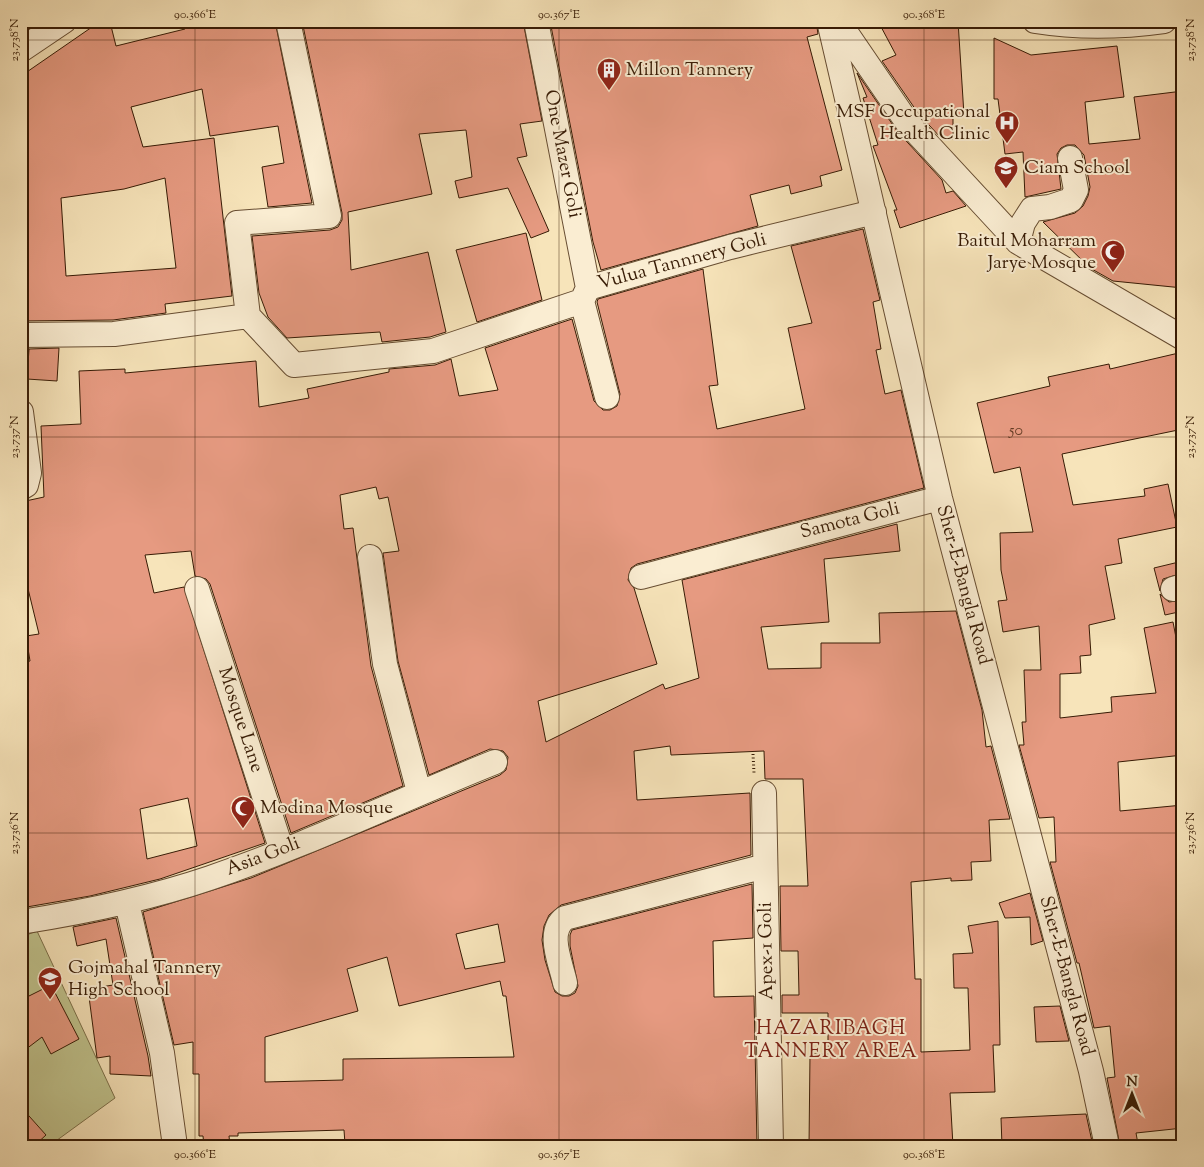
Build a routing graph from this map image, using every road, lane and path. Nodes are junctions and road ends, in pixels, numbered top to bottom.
1 (288, 21) edge
2 (536, 21) edge
3 (829, 21) edge
4 (838, 21) edge
5 (1036, 21) edge
6 (1164, 21) edge
7 (52, 25) edge
8 (21, 50) edge
9 (1070, 158) dead end
10 (874, 212) junction
11 (1018, 242) junction
12 (585, 294) junction
13 (248, 316) junction
14 (21, 335) edge
15 (1183, 338) edge
16 (607, 397) dead end
17 (21, 412) edge
18 (21, 488) edge
19 (940, 498) junction
20 (370, 557) dead end
21 (642, 576) dead end
22 (197, 589) dead end
23 (495, 762) dead end
24 (419, 792) junction
25 (764, 793) dead end
26 (282, 851) junction
27 (765, 866) junction
28 (127, 903) junction
29 (21, 922) edge
30 (565, 983) dead end
31 (175, 1146) edge
32 (771, 1146) edge
33 (1107, 1146) edge

1 - 13 street
2 - 12 street, One Mazer Goli
3 - 10 street, Sher-E-Bangla Road
4 - 11 street
5 - 6 street
7 - 8 street
9 - 11 street
10 - 12 street, Vulua Tannnery Goli
10 - 19 street, Sher-E-Bangla Road
11 - 15 street
12 - 13 street, Vulua Tannnery Goli
12 - 16 street, One Mazer Goli
13 - 14 street
17 - 18 street
19 - 21 street, Samota Goli
19 - 33 street, Sher-E-Bangla Road
20 - 24 street
22 - 26 street, Mosque Lane
23 - 24 street, Asia Goli
24 - 26 street, Asia Goli
25 - 27 street, Apex-1 Goli
26 - 28 street, Asia Goli
27 - 30 street
27 - 32 street, Apex-1 Goli
28 - 29 street, Asia Goli
28 - 31 street

